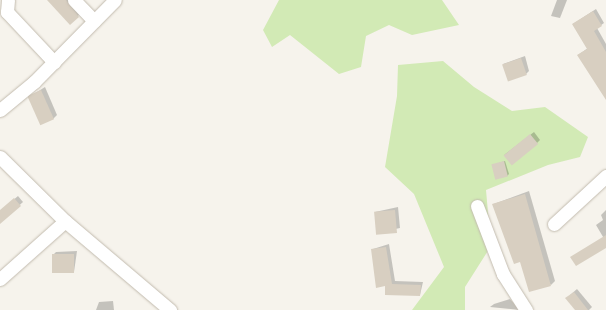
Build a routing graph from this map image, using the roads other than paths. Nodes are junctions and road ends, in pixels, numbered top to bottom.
1 (8, 0) edge
2 (74, 0) edge
3 (115, 0) edge
4 (94, 21) junction
5 (54, 62) junction
6 (0, 110) edge
7 (0, 157) edge
8 (606, 176) edge
9 (477, 206) dead end
10 (65, 221) junction
11 (554, 224) dead end
12 (0, 279) edge
13 (170, 310) edge
14 (526, 310) edge

1 - 5 street
2 - 4 street
3 - 4 street
4 - 5 street
5 - 6 street
7 - 10 street
8 - 11 street
9 - 14 street
10 - 12 street
10 - 13 street

